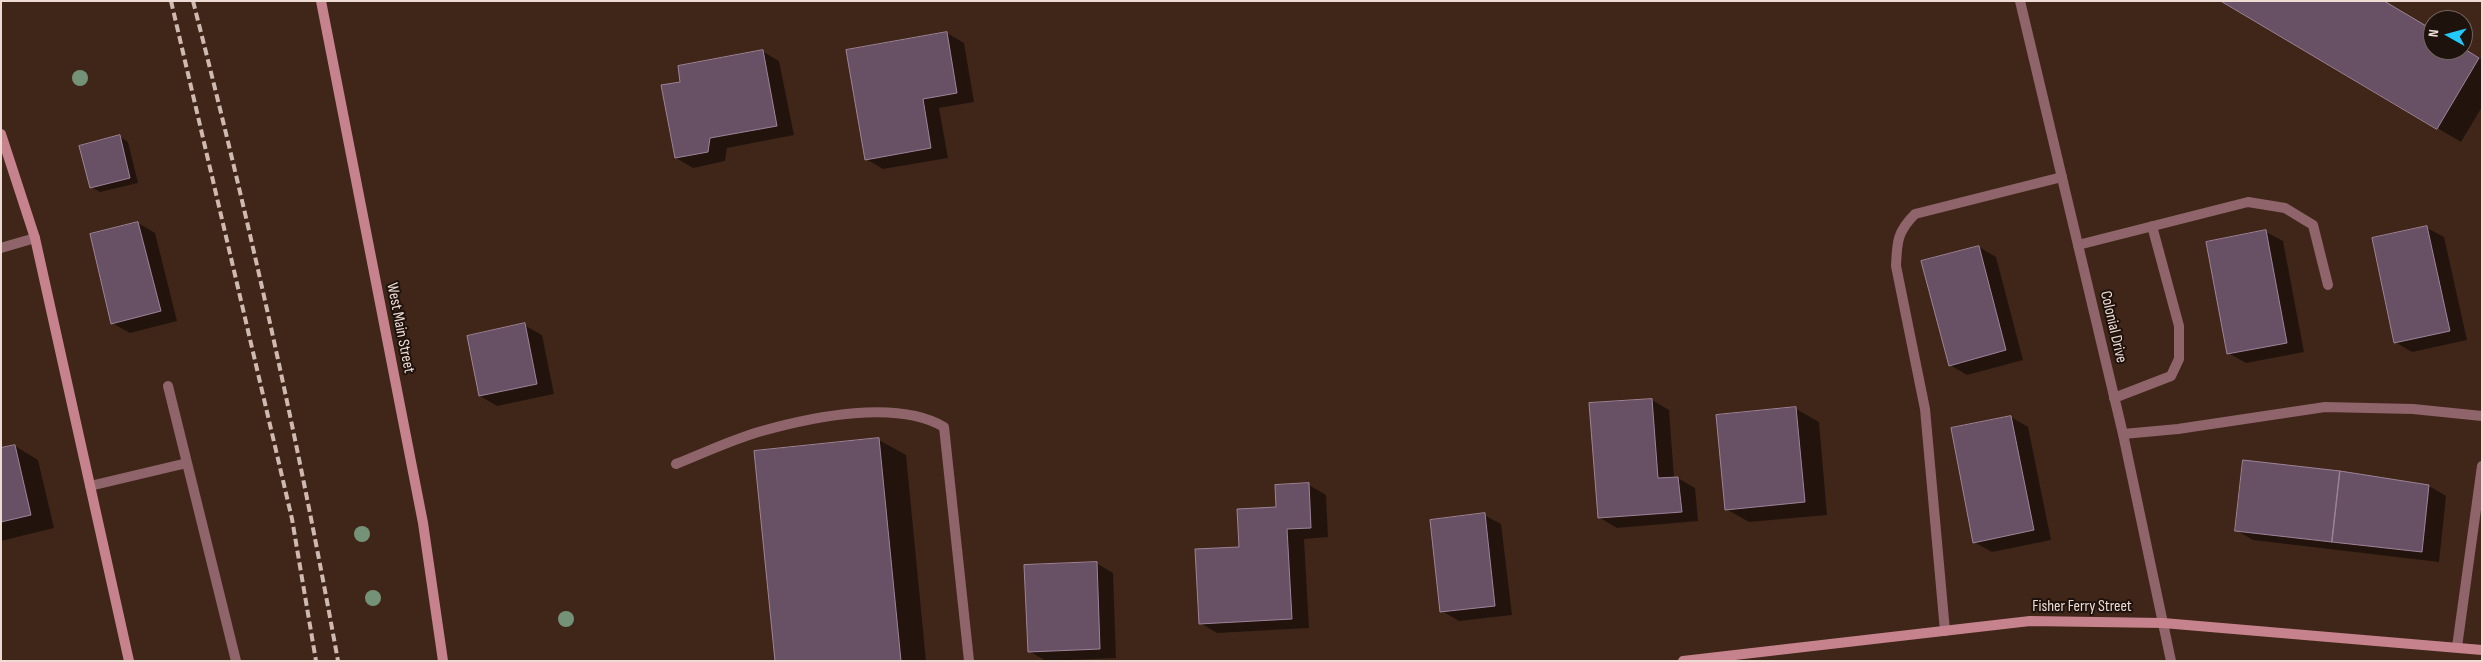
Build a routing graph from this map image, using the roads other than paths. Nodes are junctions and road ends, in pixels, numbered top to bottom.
1 (321, 1) edge
2 (2020, 1) edge
3 (1, 134) edge
4 (2062, 177) junction
5 (2152, 226) junction
6 (35, 238) junction
7 (2078, 245) junction
8 (1, 248) edge
9 (2328, 286) dead end
10 (168, 386) dead end
11 (2114, 398) junction
12 (2482, 416) edge
13 (2123, 434) junction
14 (187, 462) junction
15 (676, 464) dead end
16 (2482, 466) edge
17 (90, 486) junction
18 (2163, 623) junction
19 (1945, 631) junction
20 (2457, 647) junction
21 (2482, 650) edge
22 (129, 661) edge
23 (236, 661) edge
24 (443, 661) edge
25 (969, 661) edge
26 (1683, 661) edge
27 (2171, 661) edge

1 - 24 street, West Main Street
2 - 4 street, Colonial Drive
3 - 6 street
4 - 7 street, Colonial Drive
4 - 19 street
5 - 7 street
5 - 9 street
5 - 11 street
6 - 8 street
6 - 17 street
7 - 11 street, Colonial Drive
10 - 14 street
11 - 13 street, Colonial Drive
12 - 13 street
13 - 18 street, Colonial Drive
14 - 17 street
14 - 23 street
15 - 25 street
16 - 20 street
17 - 22 street
18 - 19 street, Fisher Ferry Street
18 - 20 street, Fisher Ferry Street
18 - 27 street, Colonial Drive
19 - 26 street, Fisher Ferry Street
20 - 21 street, Fisher Ferry Street

